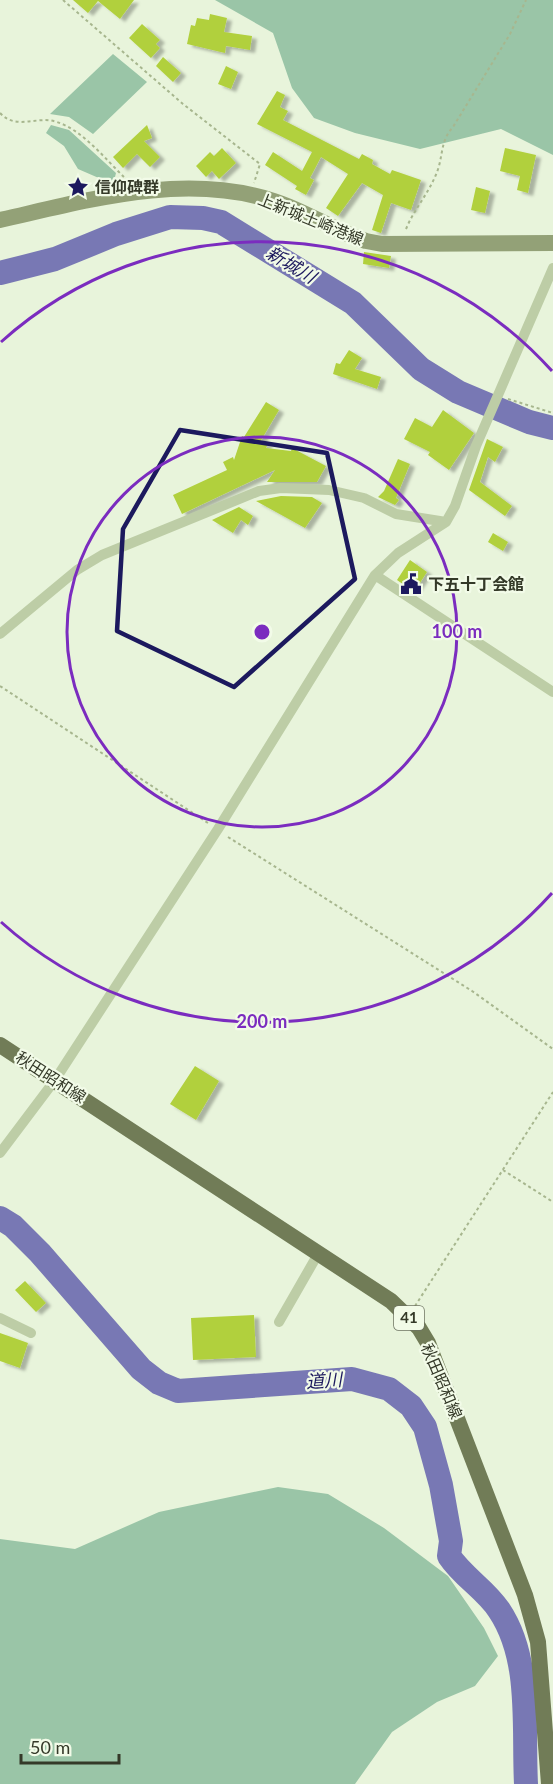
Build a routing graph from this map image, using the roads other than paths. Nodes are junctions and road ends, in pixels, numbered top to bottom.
1 (0, 220) edge
2 (553, 243) edge
3 (553, 268) edge
4 (446, 522) junction
5 (375, 575) junction
6 (0, 634) edge
7 (553, 692) edge
8 (0, 1045) edge
9 (55, 1080) junction
10 (0, 1152) edge
11 (318, 1254) junction
12 (0, 1318) edge
13 (279, 1322) dead end
14 (31, 1333) dead end
15 (549, 1784) edge

1 - 2 main road, 上新城土崎港線
3 - 4 street
4 - 5 street
4 - 6 street
5 - 7 street
5 - 9 street
8 - 9 main road, 秋田昭和線 / 41
9 - 10 street
9 - 11 main road, 秋田昭和線 / 41
11 - 13 street
11 - 15 main road, 秋田昭和線 / 41
12 - 14 street

